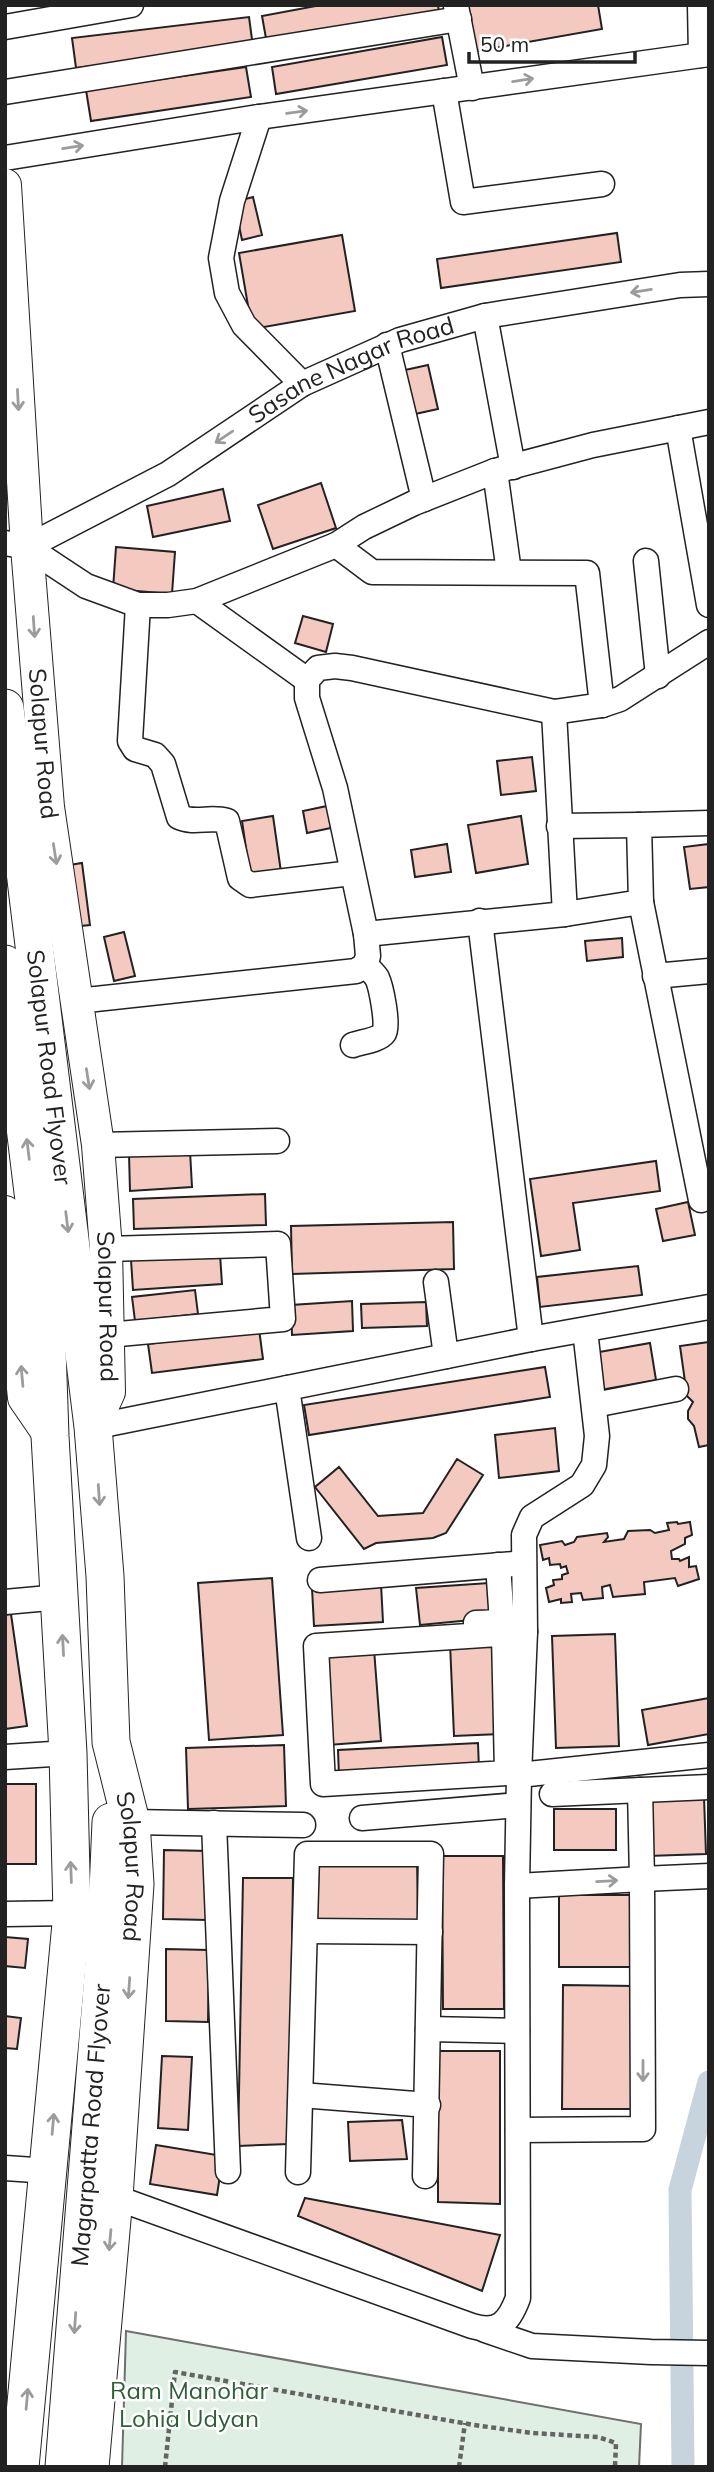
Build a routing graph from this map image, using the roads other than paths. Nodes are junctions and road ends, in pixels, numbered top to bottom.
1 (131, 5) edge
2 (700, 5) edge
3 (458, 12) edge
4 (5, 27) edge
5 (705, 54) edge
6 (472, 88) junction
7 (5, 92) edge
8 (444, 92) junction
9 (258, 117) junction
10 (5, 158) edge
11 (602, 184) dead end
12 (5, 186) edge
13 (709, 284) edge
14 (485, 316) junction
15 (387, 345) junction
16 (302, 384) junction
17 (709, 422) edge
18 (678, 428) junction
19 (504, 469) junction
20 (424, 499) junction
21 (16, 545) edge
22 (336, 545) junction
23 (646, 561) dead end
24 (509, 572) junction
25 (197, 601) junction
26 (138, 605) junction
27 (709, 605) edge
28 (709, 642) edge
29 (658, 676) junction
30 (307, 680) junction
31 (602, 705) junction
32 (5, 708) edge
33 (554, 712) junction
34 (709, 823) edge
35 (639, 825) junction
36 (559, 826) junction
37 (352, 873) junction
38 (641, 902) junction
39 (565, 914) junction
40 (480, 921) junction
41 (366, 934) junction
42 (5, 964) edge
43 (365, 965) junction
44 (709, 971) edge
45 (655, 976) junction
46 (77, 1001) junction
47 (353, 1045) dead end
48 (277, 1141) dead end
49 (98, 1145) junction
50 (701, 1200) dead end
51 (5, 1212) edge
52 (106, 1249) junction
53 (9, 1278) edge
54 (436, 1282) dead end
55 (709, 1307) edge
56 (584, 1330) junction
57 (108, 1335) junction
58 (531, 1339) junction
59 (446, 1356) junction
60 (287, 1388) junction
61 (676, 1389) dead end
62 (594, 1405) junction
63 (93, 1427) junction
64 (50, 1436) junction
65 (309, 1538) dead end
66 (524, 1563) junction
67 (498, 1564) junction
68 (320, 1580) dead end
69 (61, 1597) junction
70 (5, 1602) edge
71 (318, 1632) dead end
72 (514, 1633) junction
73 (111, 1742) junction
74 (68, 1753) junction
75 (709, 1755) edge
76 (5, 1757) edge
77 (519, 1775) junction
78 (709, 1787) edge
79 (640, 1790) junction
80 (552, 1794) dead end
81 (518, 1805) junction
82 (362, 1818) dead end
83 (131, 1822) junction
84 (214, 1823) junction
85 (303, 1825) dead end
86 (709, 1876) edge
87 (642, 1879) junction
88 (517, 1886) junction
89 (72, 1913) junction
90 (5, 1914) edge
91 (306, 1931) junction
92 (429, 1932) junction
93 (428, 2029) junction
94 (517, 2031) junction
95 (300, 2095) junction
96 (428, 2105) junction
97 (518, 2130) junction
98 (5, 2168) edge
99 (49, 2171) junction
100 (228, 2171) dead end
101 (298, 2172) dead end
102 (425, 2176) dead end
103 (114, 2197) junction
104 (485, 2330) junction
105 (706, 2353) edge
106 (20, 2467) edge
107 (64, 2467) edge
108 (90, 2467) edge

1 - 4 street
2 - 5 street
3 - 6 street
3 - 7 street
6 -> 5 street
6 - 8 street
9 -> 8 street
8 - 11 street
10 -> 9 street
9 - 16 street
12 -> 21 main road, Solapur Road
13 -> 14 street, Sasane Nagar Road
14 - 15 street, Sasane Nagar Road
14 - 19 street
15 - 16 street, Sasane Nagar Road
15 - 20 street
16 -> 21 street, Sasane Nagar Road
17 - 18 street
18 - 19 street
18 - 27 street
19 - 20 street
19 - 24 street
20 - 22 street
21 - 26 street
21 -> 46 main road, Solapur Road
22 - 24 street
22 - 25 street
23 - 29 street
24 - 31 street
25 - 26 street
25 - 30 street
26 - 37 street
28 - 29 street
29 - 31 street
30 - 33 street
30 - 37 street
31 - 33 street
32 -> 63 highway, Solapur Road Flyover
33 - 36 street
34 - 35 street
35 - 36 street
35 - 38 street
36 - 39 street
37 - 41 street
38 - 39 street
38 - 45 street
39 - 40 street
40 - 41 street
40 - 58 street
41 - 43 street
64 -> 42 highway, Solapur Road Flyover
43 - 46 street
43 - 47 street
44 - 45 street
45 - 50 street
46 -> 49 main road, Solapur Road
48 - 49 street
49 - 52 main road, Solapur Road
51 - 53 main road
52 - 57 main road, Solapur Road
52 - 57 street
64 -> 53 main road
54 - 59 street
55 - 56 street
56 - 58 street
56 - 62 street
57 - 63 main road, Solapur Road
58 - 59 street
59 - 60 street
60 - 63 street
60 - 65 street
61 - 62 street
62 - 66 street
63 -> 73 highway, Solapur Road
64 - 69 highway
66 - 67 street
66 - 72 street
67 - 68 street
67 - 71 street
69 - 70 street
74 -> 69 highway
72 - 72 street
72 - 77 street
73 - 83 highway, Solapur Road
73 -> 107 highway, Magarpatta Road Flyover
74 - 76 street
89 -> 74 highway
75 - 77 street
77 - 81 street
78 - 79 street
79 - 80 street
79 - 87 street
81 - 82 street
81 - 88 street
83 - 84 street
83 -> 103 highway, Solapur Road
84 - 85 street
84 - 100 street
86 - 87 street
88 -> 87 street
87 -> 97 street
88 - 94 street
89 - 90 street
99 -> 89 highway
91 - 92 street
91 - 92 street
91 - 95 street
92 - 93 street
93 - 94 street
93 - 96 street
94 - 97 street
95 - 96 street
95 - 101 street
96 - 102 street
97 - 104 street
98 - 99 street
106 -> 99 highway
103 - 104 street
103 -> 108 highway, Solapur Road
104 - 105 street

